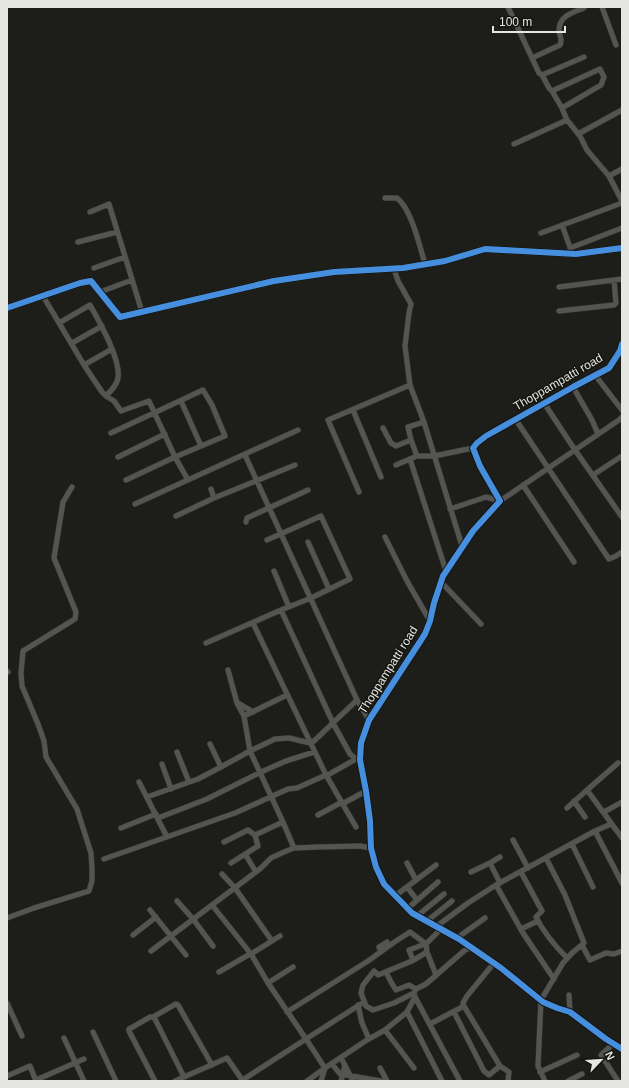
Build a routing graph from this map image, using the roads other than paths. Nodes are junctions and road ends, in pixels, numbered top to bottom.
1 (508, 7) edge
2 (602, 7) edge
3 (584, 8) edge
4 (616, 45) dead end
5 (584, 57) dead end
6 (532, 58) junction
7 (542, 75) junction
8 (552, 91) junction
9 (562, 108) junction
10 (622, 110) edge
11 (567, 120) junction
12 (578, 134) junction
13 (514, 144) dead end
14 (622, 169) edge
15 (609, 176) junction
16 (385, 198) dead end
17 (622, 202) edge
18 (90, 212) dead end
19 (562, 224) junction
20 (622, 228) edge
21 (117, 232) junction
22 (541, 233) dead end
23 (78, 242) dead end
24 (622, 248) edge
25 (571, 251) junction
26 (125, 257) junction
27 (425, 264) junction
28 (94, 268) dead end
29 (394, 269) junction
30 (622, 279) edge
31 (132, 280) junction
32 (614, 280) junction
33 (559, 287) dead end
34 (100, 292) junction
35 (43, 296) junction
36 (7, 308) edge
37 (559, 311) dead end
38 (142, 312) junction
39 (59, 322) junction
40 (102, 326) junction
41 (72, 343) junction
42 (622, 344) edge
43 (112, 349) junction
44 (84, 365) junction
45 (595, 376) junction
46 (410, 385) junction
47 (573, 387) junction
48 (106, 396) junction
49 (181, 401) junction
50 (544, 403) junction
51 (353, 410) junction
52 (622, 410) edge
53 (155, 413) junction
54 (622, 417) edge
55 (516, 420) junction
56 (424, 422) junction
57 (383, 428) dead end
58 (298, 430) dead end
59 (111, 433) dead end
60 (165, 434) junction
61 (598, 434) junction
62 (411, 440) junction
63 (201, 446) junction
64 (473, 448) junction
65 (575, 450) junction
66 (245, 454) junction
67 (417, 456) junction
68 (434, 456) junction
69 (622, 456) edge
70 (118, 457) dead end
71 (175, 457) junction
72 (410, 459) junction
73 (295, 465) dead end
74 (396, 465) dead end
75 (549, 468) junction
76 (593, 475) junction
77 (381, 477) dead end
78 (126, 480) dead end
79 (188, 480) junction
80 (256, 481) junction
81 (523, 485) junction
82 (72, 486) dead end
83 (211, 489) dead end
84 (308, 490) dead end
85 (359, 492) dead end
86 (214, 498) junction
87 (500, 501) junction
88 (135, 504) dead end
89 (269, 508) junction
90 (450, 509) junction
91 (176, 516) dead end
92 (622, 517) edge
93 (246, 522) dead end
94 (281, 533) junction
95 (385, 537) dead end
96 (267, 540) dead end
97 (308, 542) dead end
98 (462, 546) junction
99 (622, 552) edge
100 (574, 562) dead end
101 (274, 571) dead end
102 (446, 571) junction
103 (441, 582) junction
104 (329, 589) junction
105 (311, 598) junction
106 (289, 607) junction
107 (281, 610) junction
108 (430, 621) junction
109 (252, 622) junction
110 (481, 624) dead end
111 (206, 643) dead end
112 (228, 670) dead end
113 (287, 695) junction
114 (357, 700) junction
115 (237, 703) junction
116 (253, 712) junction
117 (244, 716) junction
118 (369, 720) junction
119 (333, 723) junction
120 (310, 743) junction
121 (210, 744) dead end
122 (250, 751) junction
123 (177, 752) dead end
124 (314, 752) junction
125 (358, 760) junction
126 (618, 763) dead end
127 (162, 764) dead end
128 (221, 767) junction
129 (261, 772) junction
130 (326, 776) junction
131 (139, 782) dead end
132 (189, 782) junction
133 (171, 789) junction
134 (587, 790) junction
135 (366, 791) junction
136 (271, 796) junction
137 (147, 797) junction
138 (574, 801) junction
139 (622, 802) edge
140 (342, 803) junction
141 (567, 808) dead end
142 (604, 812) junction
143 (318, 814) dead end
144 (157, 816) junction
145 (585, 817) dead end
146 (283, 822) junction
147 (612, 824) junction
148 (356, 827) dead end
149 (122, 828) dead end
150 (595, 831) junction
151 (254, 835) junction
152 (167, 837) junction
153 (622, 838) edge
154 (513, 840) dead end
155 (224, 842) dead end
156 (572, 844) junction
157 (294, 848) junction
158 (371, 848) junction
159 (245, 854) junction
160 (500, 857) dead end
161 (546, 858) junction
162 (104, 859) dead end
163 (231, 863) dead end
164 (407, 863) dead end
165 (490, 863) junction
166 (436, 865) dead end
167 (528, 868) junction
168 (256, 872) junction
169 (471, 872) dead end
170 (521, 872) junction
171 (222, 874) dead end
172 (416, 880) junction
173 (438, 882) dead end
174 (622, 883) edge
175 (498, 884) junction
176 (407, 887) junction
177 (593, 887) dead end
178 (236, 888) junction
179 (444, 894) dead end
180 (396, 896) junction
181 (417, 900) junction
182 (177, 901) dead end
183 (452, 901) dead end
184 (212, 904) junction
185 (407, 909) junction
186 (150, 910) dead end
187 (417, 916) junction
188 (156, 917) junction
189 (7, 918) edge
190 (485, 918) dead end
191 (193, 919) junction
192 (427, 921) junction
193 (538, 921) junction
194 (439, 928) junction
195 (521, 929) junction
196 (133, 935) dead end
197 (171, 936) junction
198 (280, 936) dead end
199 (457, 938) junction
200 (272, 941) junction
201 (387, 942) dead end
202 (425, 944) junction
203 (582, 945) junction
204 (214, 946) dead end
205 (471, 948) junction
206 (151, 951) dead end
207 (622, 951) edge
208 (381, 952) junction
209 (427, 952) junction
210 (251, 954) junction
211 (186, 955) dead end
212 (567, 958) junction
213 (413, 960) junction
214 (368, 961) junction
215 (494, 963) junction
216 (294, 967) dead end
217 (374, 971) junction
218 (219, 972) dead end
219 (386, 972) junction
220 (436, 975) junction
221 (554, 979) junction
222 (268, 983) junction
223 (415, 993) junction
224 (569, 995) dead end
225 (541, 1000) junction
226 (364, 1002) junction
227 (7, 1003) edge
228 (358, 1005) junction
229 (464, 1006) junction
230 (287, 1012) junction
231 (407, 1012) junction
232 (454, 1012) junction
233 (570, 1012) junction
234 (153, 1017) junction
235 (430, 1024) junction
236 (385, 1030) junction
237 (93, 1032) dead end
238 (22, 1036) dead end
239 (64, 1038) dead end
240 (306, 1039) junction
241 (369, 1039) junction
242 (613, 1044) junction
243 (621, 1048) edge
244 (577, 1055) dead end
245 (341, 1058) junction
246 (84, 1059) dead end
247 (75, 1063) junction
248 (332, 1064) junction
249 (212, 1065) junction
250 (345, 1065) junction
251 (500, 1066) junction
252 (325, 1068) junction
253 (380, 1068) dead end
254 (414, 1068) dead end
255 (540, 1072) junction
256 (582, 1074) dead end
257 (342, 1075) junction
258 (7, 1076) edge
259 (184, 1077) junction
260 (352, 1079) edge
261 (36, 1080) edge
262 (84, 1081) edge
263 (116, 1081) edge
264 (155, 1081) edge
265 (175, 1081) edge
266 (242, 1081) edge
267 (307, 1081) edge
268 (322, 1081) edge
269 (341, 1081) edge
270 (381, 1081) edge
271 (387, 1081) edge
272 (442, 1081) edge
273 (460, 1081) edge
274 (508, 1081) edge
275 (545, 1081) edge
276 (568, 1081) edge
277 (618, 1081) edge

1 - 6 street
2 - 4 street
3 - 6 street
5 - 7 street
6 - 7 street
7 - 8 street
8 - 9 street
8 - 9 street
9 - 11 street
10 - 12 street
11 - 12 street
11 - 13 street
12 - 15 street
14 - 15 street
15 - 17 street
16 - 27 street
17 - 19 street
18 - 21 street
19 - 22 street
19 - 25 street
20 - 25 street
21 - 23 street
21 - 26 street
24 - 25 street
25 - 27 street
26 - 28 street
26 - 31 street
27 - 29 street
29 - 38 street
29 - 46 street
30 - 32 street
31 - 34 street
31 - 38 street
32 - 33 street
32 - 37 street
34 - 35 street
34 - 38 street
35 - 36 street
35 - 39 street
39 - 40 street
39 - 41 street
40 - 41 street
40 - 43 street
41 - 44 street
42 - 45 street, Thoppampatti road
43 - 44 street
43 - 48 street
44 - 48 street
45 - 47 street, Thoppampatti road
45 - 52 street
46 - 51 street
46 - 56 street
47 - 50 street, Thoppampatti road
47 - 61 street
48 - 53 street
49 - 53 street
49 - 63 street
49 - 63 street
50 - 55 street, Thoppampatti road
50 - 65 street
51 - 77 street
51 - 85 street
53 - 59 street
53 - 60 street
54 - 61 street, Thoppampatti road
55 - 64 street, Thoppampatti road
55 - 75 street
56 - 62 street
56 - 68 street
57 - 62 street
58 - 66 street
60 - 70 street
60 - 71 street
61 - 65 street, Thoppampatti road
62 - 67 street
63 - 71 street
64 - 68 street
64 - 87 street
65 - 75 street, Thoppampatti road
65 - 76 street
66 - 79 street
66 - 80 street
67 - 68 street
67 - 72 street
68 - 90 street
69 - 76 street
71 - 78 street
71 - 79 street
72 - 74 street
72 - 102 street
73 - 80 street
75 - 81 street, Thoppampatti road
75 - 99 street
76 - 92 street
79 - 88 street
80 - 86 street
80 - 89 street
81 - 87 street, Thoppampatti road
81 - 100 street
82 - 189 street
83 - 86 street
84 - 89 street
86 - 91 street
87 - 90 street
87 - 98 street, Thoppampatti road
89 - 93 street
89 - 94 street
90 - 98 street
94 - 96 street
94 - 104 street
94 - 105 street
95 - 108 street
97 - 104 street
98 - 102 street, Thoppampatti road
101 - 106 street
102 - 103 street, Thoppampatti road
103 - 108 street, Thoppampatti road
103 - 110 street
104 - 105 street
105 - 106 street
105 - 114 street
106 - 107 street
107 - 109 street
107 - 119 street
108 - 118 street, Thoppampatti road
109 - 111 street
109 - 113 street
112 - 115 street
113 - 116 street
113 - 120 street
114 - 118 street
114 - 119 street
115 - 116 street
115 - 117 street
116 - 117 street
117 - 122 street
118 - 125 street, Thoppampatti road
119 - 120 street
119 - 125 street
120 - 122 street
120 - 124 street
121 - 128 street
122 - 128 street
122 - 129 street
123 - 132 street
124 - 129 street
124 - 130 street
125 - 130 street
125 - 135 street, Thoppampatti road
126 - 134 street
127 - 133 street
128 - 132 street
129 - 136 street
129 - 144 street
130 - 136 street
130 - 140 street
131 - 137 street
132 - 133 street
133 - 137 street
134 - 138 street
134 - 142 street
135 - 140 street
135 - 158 street, Thoppampatti road
136 - 146 street
136 - 152 street
137 - 144 street
138 - 141 street
138 - 145 street
139 - 142 street
140 - 143 street
140 - 148 street
142 - 147 street
144 - 149 street
144 - 152 street
146 - 151 street
146 - 157 street
147 - 150 street
147 - 153 street
150 - 156 street
150 - 174 street
151 - 155 street
151 - 159 street
152 - 162 street
154 - 167 street
156 - 161 street
156 - 177 street
157 - 158 street
157 - 168 street
158 - 180 street, Thoppampatti road
159 - 163 street
159 - 168 street
160 - 165 street
161 - 167 street
161 - 203 street
164 - 172 street
165 - 169 street
165 - 175 street
166 - 172 street
167 - 170 street
168 - 178 street
170 - 175 street
170 - 193 street
171 - 178 street
172 - 176 street
173 - 181 street
175 - 194 street
175 - 195 street
176 - 180 street
176 - 181 street
178 - 184 street
178 - 200 street
179 - 187 street
180 - 185 street, Thoppampatti road
181 - 185 street
182 - 191 street
183 - 192 street
184 - 191 street
184 - 210 street
185 - 187 street, Thoppampatti road
186 - 188 street
187 - 192 street, Thoppampatti road
188 - 196 street
188 - 197 street
190 - 199 street
191 - 197 street
191 - 204 street
192 - 194 street, Thoppampatti road
193 - 195 street
193 - 212 street
194 - 199 street, Thoppampatti road
194 - 202 street
195 - 221 street
197 - 206 street
197 - 211 street
198 - 200 street
199 - 205 street, Thoppampatti road
200 - 210 street
201 - 208 street
202 - 208 street
202 - 209 street
202 - 213 street
203 - 207 street
203 - 212 street
205 - 215 street, Thoppampatti road
205 - 220 street
208 - 214 street
209 - 213 street
209 - 220 street
210 - 218 street
210 - 222 street
212 - 221 street
213 - 219 street
214 - 217 street
214 - 230 street
215 - 225 street, Thoppampatti road
215 - 229 street
216 - 222 street
217 - 219 street
217 - 226 street
219 - 223 street
220 - 223 street
221 - 225 street
222 - 230 street
223 - 226 street
223 - 231 street
223 - 235 street
224 - 233 street
225 - 233 street, Thoppampatti road
225 - 255 street
226 - 228 street
227 - 238 street
228 - 240 street
228 - 241 street
229 - 232 street
229 - 251 street
230 - 240 street
231 - 236 street
231 - 272 street
232 - 235 street
232 - 251 street
233 - 242 street, Thoppampatti road
234 - 249 street
234 - 259 street
234 - 264 street
235 - 273 street
236 - 241 street
236 - 254 street
237 - 263 street
239 - 247 street
240 - 252 street
240 - 266 street
241 - 245 street
242 - 243 street, Thoppampatti road
242 - 277 street
244 - 255 street
245 - 248 street
245 - 250 street
246 - 247 street
247 - 261 street
247 - 262 street
248 - 252 street
248 - 257 street
249 - 259 street
249 - 266 street
250 - 257 street
250 - 260 street
251 - 274 street
252 - 267 street
252 - 268 street
253 - 271 street
255 - 275 street
256 - 276 street
257 - 260 street
257 - 269 street
258 - 261 street
259 - 265 street
260 - 270 street

